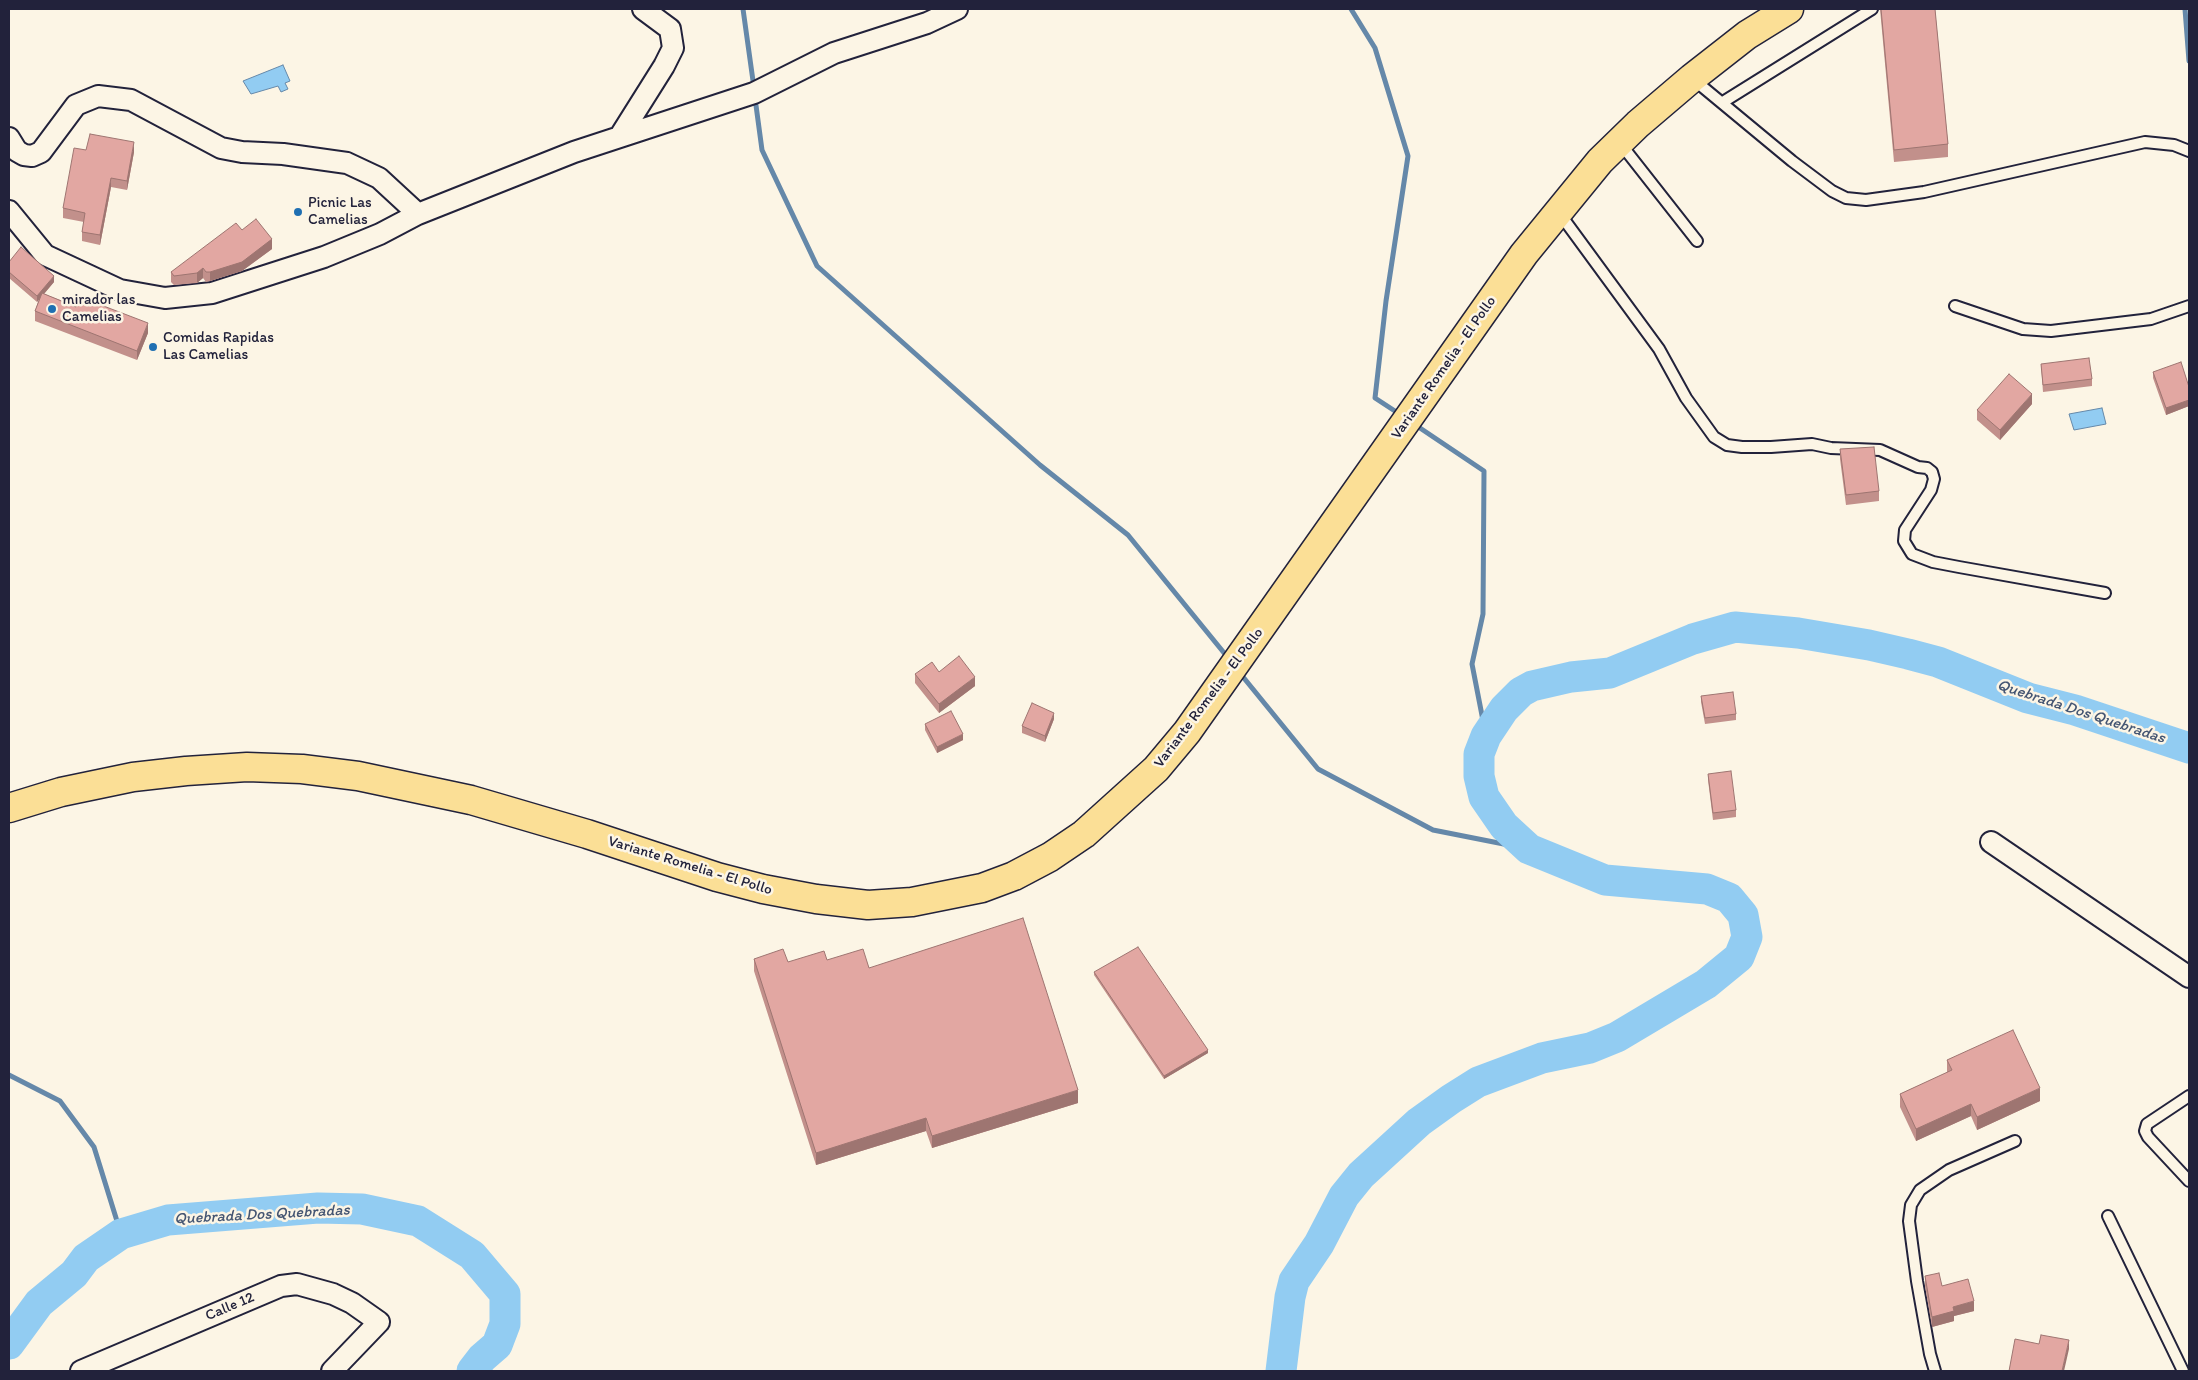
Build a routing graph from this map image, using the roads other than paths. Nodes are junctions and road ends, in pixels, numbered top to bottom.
1 (643, 9) edge
2 (957, 9) edge
3 (1789, 9) edge
4 (1872, 9) edge
5 (1692, 78) junction
6 (1723, 102) junction
7 (620, 136) junction
8 (9, 138) edge
9 (1620, 142) junction
10 (2189, 151) edge
11 (9, 211) edge
12 (1558, 211) junction
13 (418, 214) junction
14 (1697, 241) dead end
15 (1955, 306) dead end
16 (2189, 306) edge
17 (2105, 593) dead end
18 (9, 808) edge
19 (1991, 842) dead end
20 (2189, 977) edge
21 (2189, 1096) edge
22 (2015, 1141) dead end
23 (2189, 1181) edge
24 (2108, 1216) dead end
25 (81, 1371) edge
26 (332, 1371) edge
27 (1935, 1371) edge
28 (2183, 1371) edge

1 - 7 street
2 - 7 street
3 - 5 highway, Variante Romelia - El Pollo
4 - 6 lane
5 - 6 lane
5 - 9 highway, Variante Romelia - El Pollo
6 - 10 lane
7 - 13 street
8 - 13 street
9 - 12 highway, Variante Romelia - El Pollo
9 - 14 lane
11 - 13 street
12 - 17 lane
12 - 18 highway, Variante Romelia - El Pollo
15 - 16 lane
19 - 20 street
21 - 23 lane
22 - 27 lane
24 - 28 lane
25 - 26 street, Calle 12

